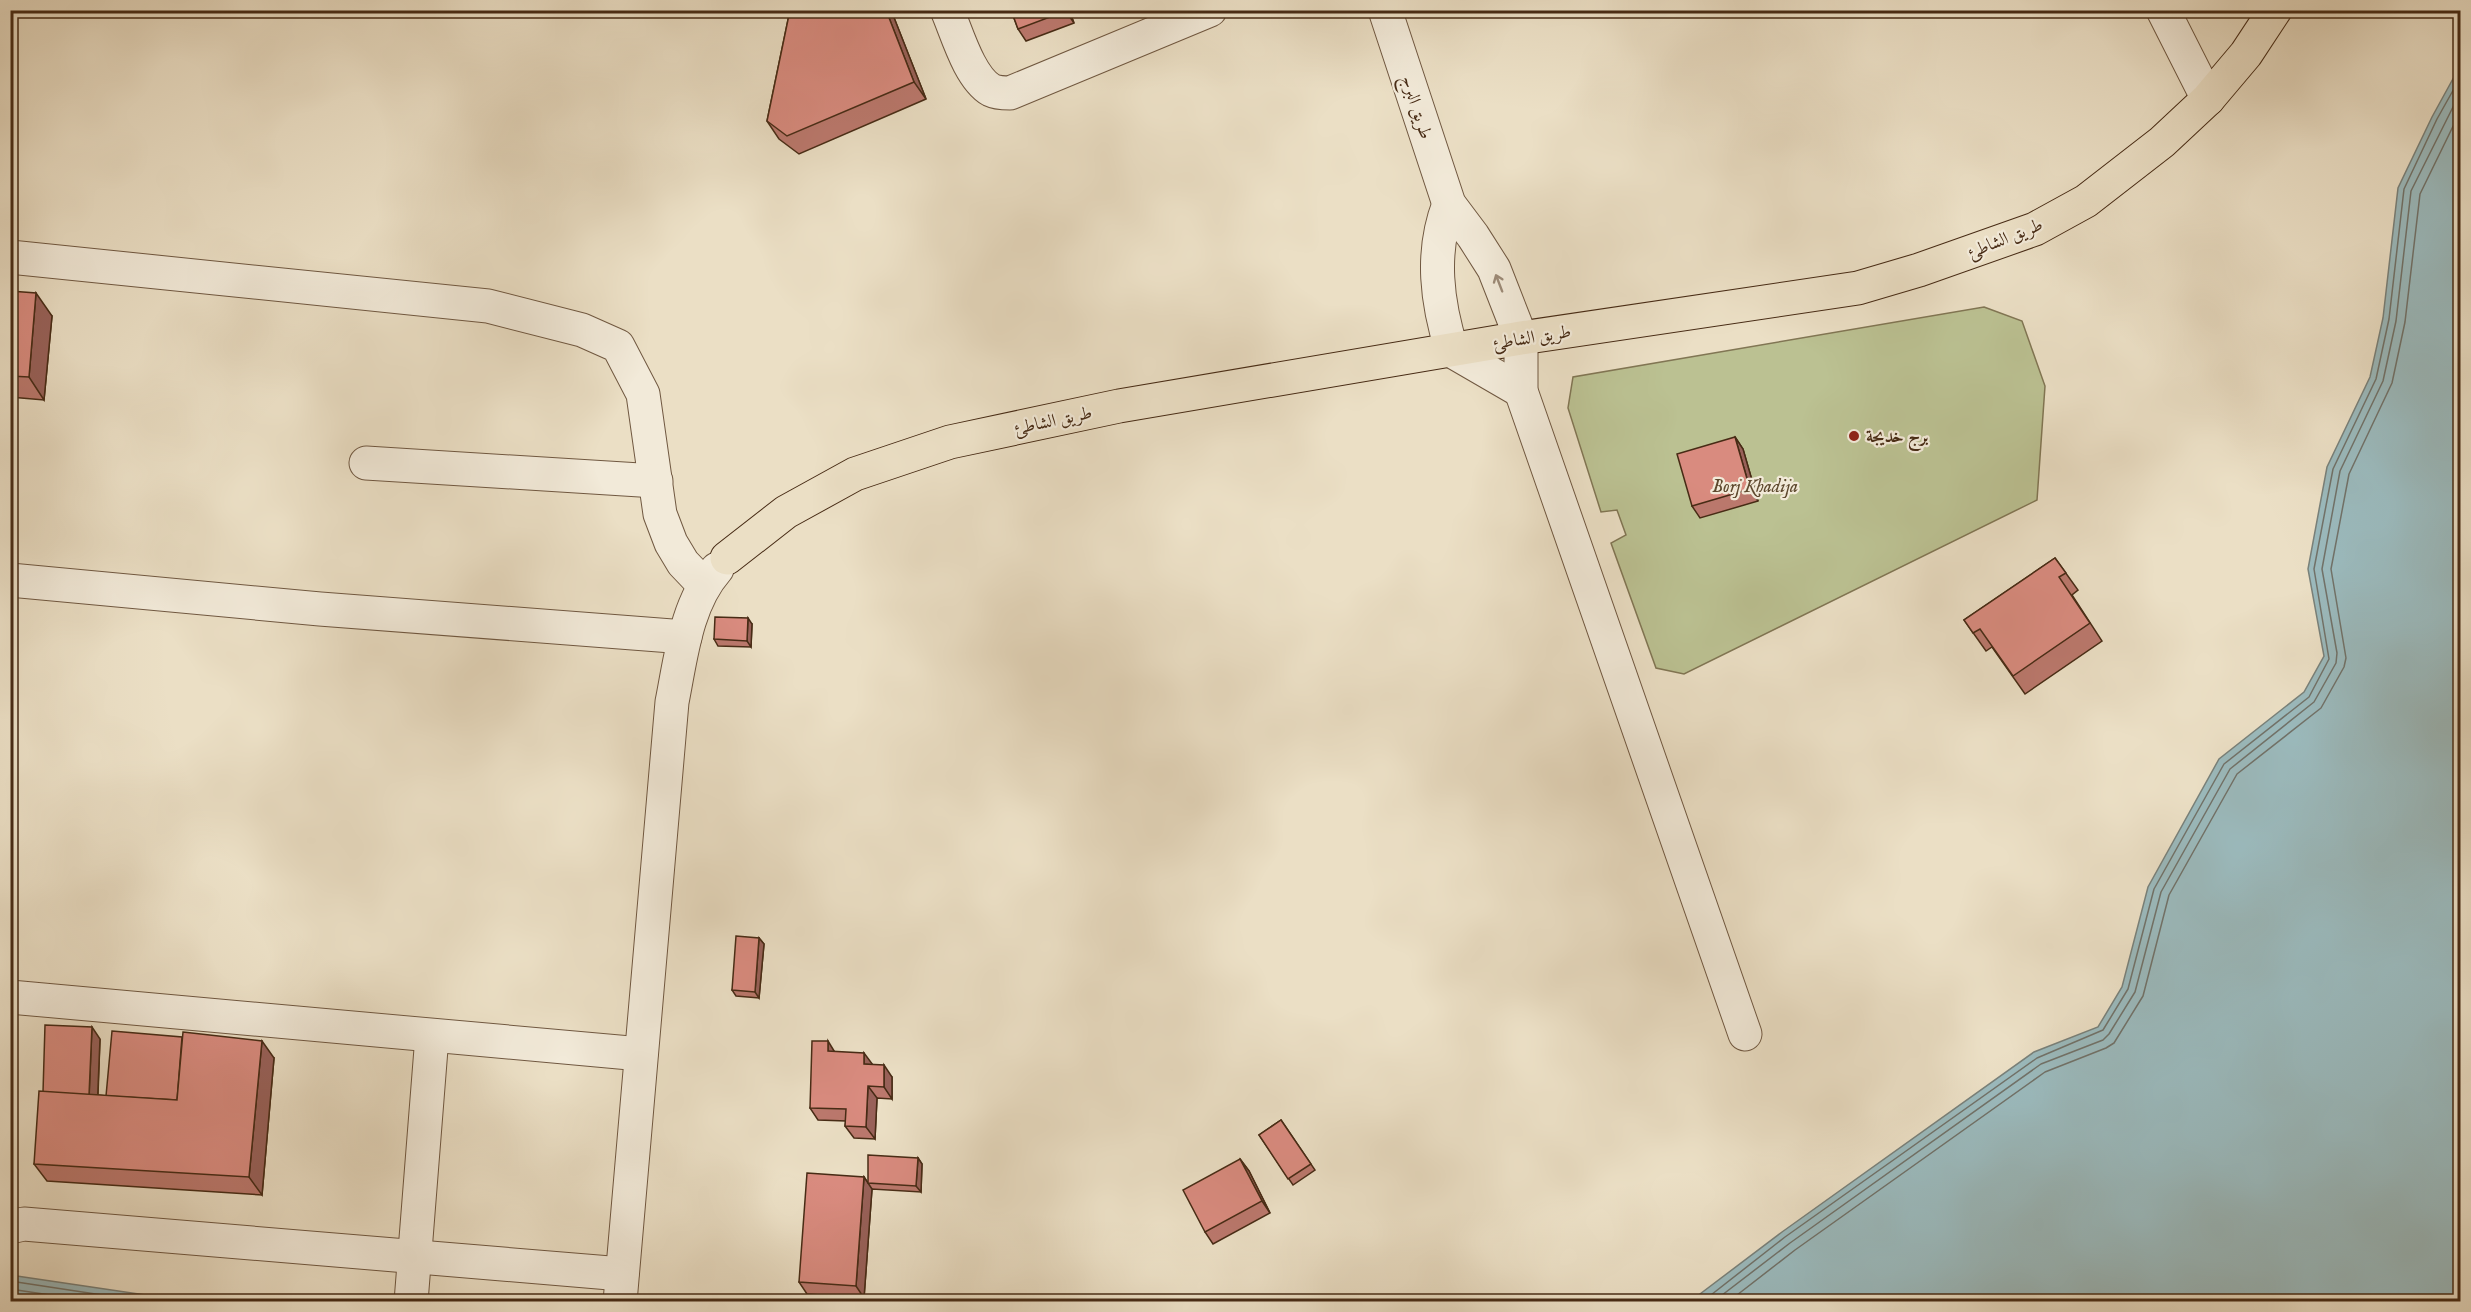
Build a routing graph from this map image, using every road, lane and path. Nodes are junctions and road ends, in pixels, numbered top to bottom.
1 (947, 10) edge
2 (1210, 10) edge
3 (2163, 10) edge
4 (2275, 10) edge
5 (1393, 12) edge
6 (2208, 99) junction
7 (1449, 204) junction
8 (10, 257) edge
9 (1521, 338) junction
10 (1452, 351) junction
11 (1521, 391) junction
12 (366, 463) dead end
13 (656, 481) junction
14 (727, 558) joint
15 (10, 579) edge
16 (703, 584) junction
17 (685, 637) junction
18 (10, 997) edge
19 (1745, 1034) dead end
20 (432, 1036) junction
21 (641, 1054) junction
22 (10, 1227) edge
23 (415, 1257) junction
24 (621, 1288) edge
25 (411, 1302) edge

1 - 2 street
3 - 6 street
4 - 6 main road, طريق الشاطئ
5 - 7 street, طريق البرج
6 - 9 main road, طريق الشاطئ
9 -> 7 street, طريق البرج
7 - 10 street
8 - 13 street
9 - 10 main road, طريق الشاطئ
9 - 11 street
10 - 11 street
10 - 14 main road, طريق الشاطئ
11 - 19 street
12 - 13 street
13 - 16 street
14 - 16 street
15 - 17 street
16 - 17 street
17 - 21 street
18 - 20 street
20 - 21 street
20 - 23 street
21 - 24 street
22 - 23 street
23 - 24 street
23 - 25 street

